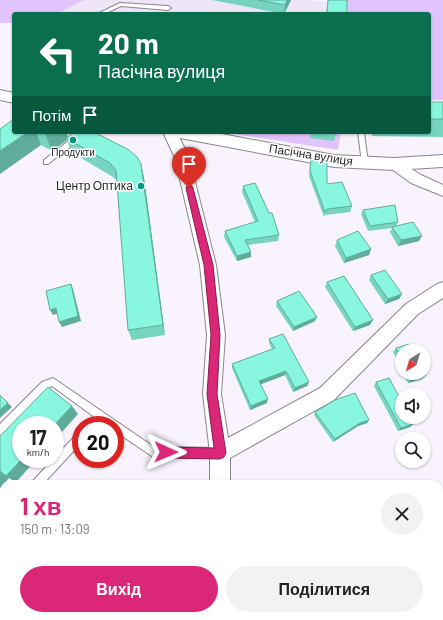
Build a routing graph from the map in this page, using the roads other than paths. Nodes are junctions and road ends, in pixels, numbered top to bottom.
1 (168, 8) dead end
2 (104, 12) edge
3 (0, 94) edge
4 (12, 97) edge
5 (80, 134) edge
6 (171, 134) edge
7 (191, 134) edge
8 (361, 134) edge
9 (443, 161) edge
10 (46, 162) dead end
11 (364, 163) junction
12 (394, 164) junction
13 (443, 191) edge
14 (443, 288) edge
15 (100, 415) edge
16 (0, 430) edge
17 (124, 431) edge
18 (72, 446) edge
19 (220, 453) junction
20 (40, 480) edge
21 (220, 480) edge

1 - 2 lane
3 - 4 street
5 - 10 lane
6 - 19 street
7 - 11 street, Пасічна вулиця
8 - 11 lane
9 - 12 street, Пасічна вулиця
11 - 12 street, Пасічна вулиця
12 - 13 street
14 - 19 street
15 - 16 lane
17 - 19 lane
18 - 20 lane
19 - 21 street

